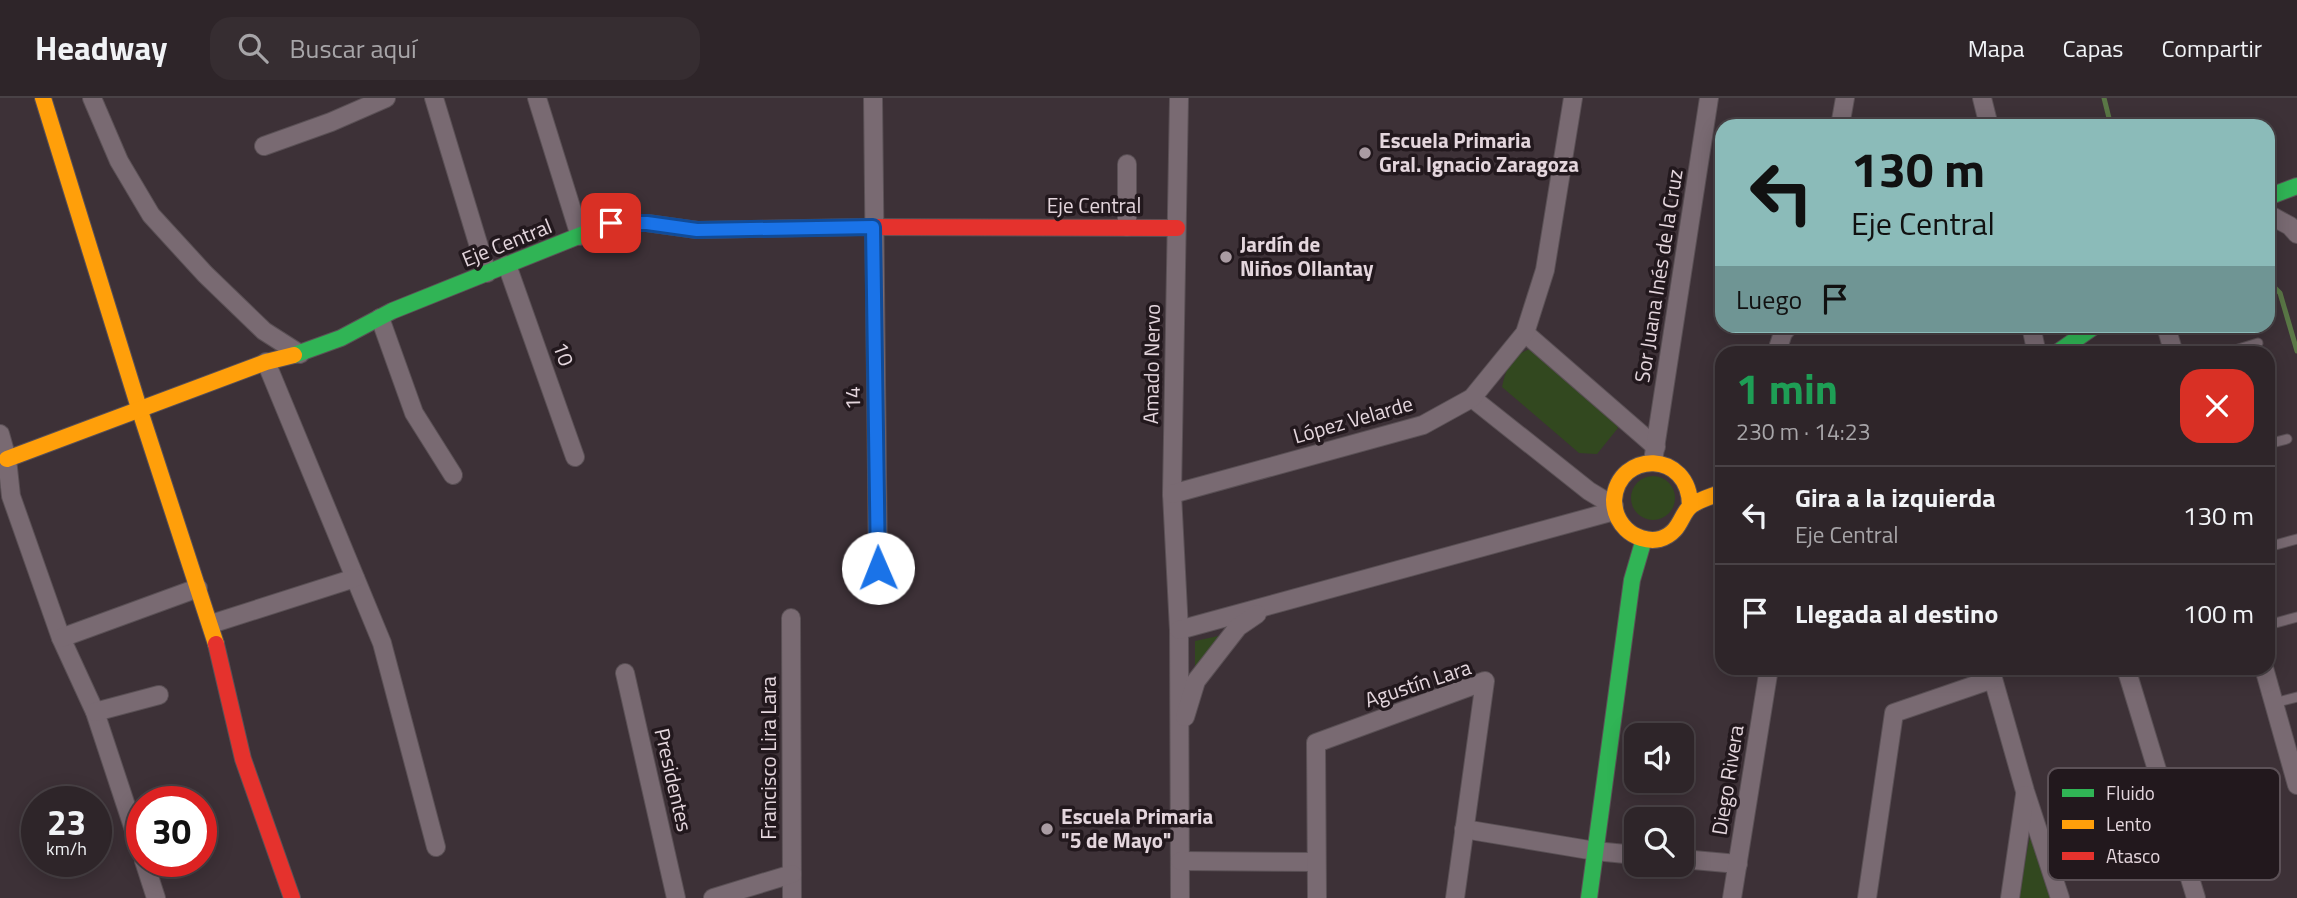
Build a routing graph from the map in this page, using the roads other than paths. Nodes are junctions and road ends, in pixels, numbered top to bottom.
1 (43, 98) edge
2 (92, 98) edge
3 (386, 98) edge
4 (434, 98) edge
5 (537, 98) edge
6 (873, 98) edge
7 (1178, 98) edge
8 (1573, 98) edge
9 (1709, 98) edge
10 (1845, 98) edge
11 (1982, 98) edge
12 (1841, 119) edge
13 (1987, 119) edge
14 (264, 146) dead end
15 (1127, 164) dead end
16 (2297, 186) edge
17 (2275, 194) edge
18 (2275, 218) edge
19 (873, 227) junction
20 (1127, 227) junction
21 (2295, 228) edge
22 (1177, 229) junction
23 (580, 236) junction
24 (507, 265) junction
25 (487, 273) junction
26 (380, 318) junction
27 (1525, 333) junction
28 (2085, 333) edge
29 (2259, 343) dead end
30 (2067, 346) edge
31 (2249, 346) edge
32 (300, 354) junction
33 (266, 362) junction
34 (1472, 398) junction
35 (139, 408) junction
36 (0, 434) edge
37 (2287, 439) dead end
38 (2275, 442) edge
39 (1655, 454) junction
40 (575, 457) dead end
41 (7, 459) junction
42 (453, 475) dead end
43 (1172, 494) junction
44 (1715, 495) edge
45 (1690, 506) junction
46 (1614, 509) junction
47 (1644, 539) junction
48 (2297, 539) edge
49 (2275, 545) edge
50 (878, 568) dead end
51 (355, 578) junction
52 (198, 588) junction
53 (1268, 606) junction
54 (2297, 617) edge
55 (790, 618) dead end
56 (2275, 623) edge
57 (211, 624) junction
58 (1179, 630) junction
59 (61, 638) junction
60 (625, 673) dead end
61 (1768, 675) edge
62 (1989, 675) edge
63 (1992, 675) edge
64 (2128, 675) edge
65 (2266, 675) edge
66 (159, 695) dead end
67 (2297, 697) edge
68 (2274, 703) junction
69 (94, 712) junction
70 (1179, 737) junction
71 (2156, 768) edge
72 (2297, 785) edge
73 (2025, 791) junction
74 (126, 807) edge
75 (1464, 829) junction
76 (436, 847) dead end
77 (1595, 851) junction
78 (1624, 854) edge
79 (1694, 860) edge
80 (1180, 861) junction
81 (2048, 861) edge
82 (1316, 862) junction
83 (1738, 864) junction
84 (792, 874) junction
85 (149, 877) edge
86 (2054, 880) edge
87 (2191, 880) edge
88 (156, 898) edge
89 (292, 898) edge
90 (676, 898) edge
91 (713, 898) edge
92 (792, 898) edge
93 (1180, 898) edge
94 (1317, 898) edge
95 (1455, 898) edge
96 (1588, 898) edge
97 (1732, 898) edge
98 (1867, 898) edge
99 (2010, 898) edge
100 (2060, 898) edge
101 (2196, 898) edge

1 - 35 street
2 - 32 street
3 - 14 street
4 - 25 street
5 - 23 street
6 - 19 street, 14
7 - 22 street, Amado Nervo
8 - 27 street, López Velarde
9 - 39 street, Sor Juana Inés de la Cruz
10 - 12 street
11 - 13 street
15 - 20 street
16 - 17 street
18 - 21 street
19 - 20 street, Eje Central
19 - 23 street, Eje Central
19 - 50 street, 14
20 - 22 street, Eje Central
22 - 43 street, Amado Nervo
23 - 24 street, Eje Central
24 - 25 street, Eje Central
24 - 40 street, 10
25 - 26 street, Eje Central
26 - 32 street, Eje Central
26 - 42 street
27 - 34 street, López Velarde
27 - 39 street
28 - 30 street
29 - 31 lane
32 - 33 street, Eje Central
33 - 35 street, Eje Central
33 - 51 street
34 - 43 street, López Velarde
34 - 46 street
35 - 41 street, Eje Central
35 - 52 street
36 - 41 street
37 - 38 lane
39 - 45 street
39 - 46 street
41 - 59 street
43 - 58 street, Amado Nervo
44 - 45 street
45 - 47 street
46 - 47 street
46 - 53 street
47 - 77 street
48 - 49 lane
51 - 57 street
51 - 76 street
52 - 57 street
52 - 59 street
53 - 58 street
53 - 70 street
54 - 56 lane
55 - 84 street, Francisco Lira Lara
57 - 89 street
58 - 70 street, Amado Nervo
59 - 69 street
60 - 90 street, Presidentes
61 - 83 street, Diego Rivera
62 - 98 street
63 - 73 street
64 - 71 street
65 - 68 street
66 - 69 street
67 - 68 lane
68 - 72 street
69 - 74 street
70 - 80 street, Amado Nervo
73 - 81 street
73 - 99 street
75 - 77 street
75 - 82 street, Agustín Lara
75 - 95 street, Agustín Lara
77 - 78 street
77 - 96 street
79 - 83 street
80 - 82 street
80 - 93 street, Amado Nervo
82 - 94 street, Agustín Lara
83 - 97 street, Diego Rivera
84 - 91 street
84 - 92 street, Francisco Lira Lara
85 - 88 street
86 - 100 street
87 - 101 street

